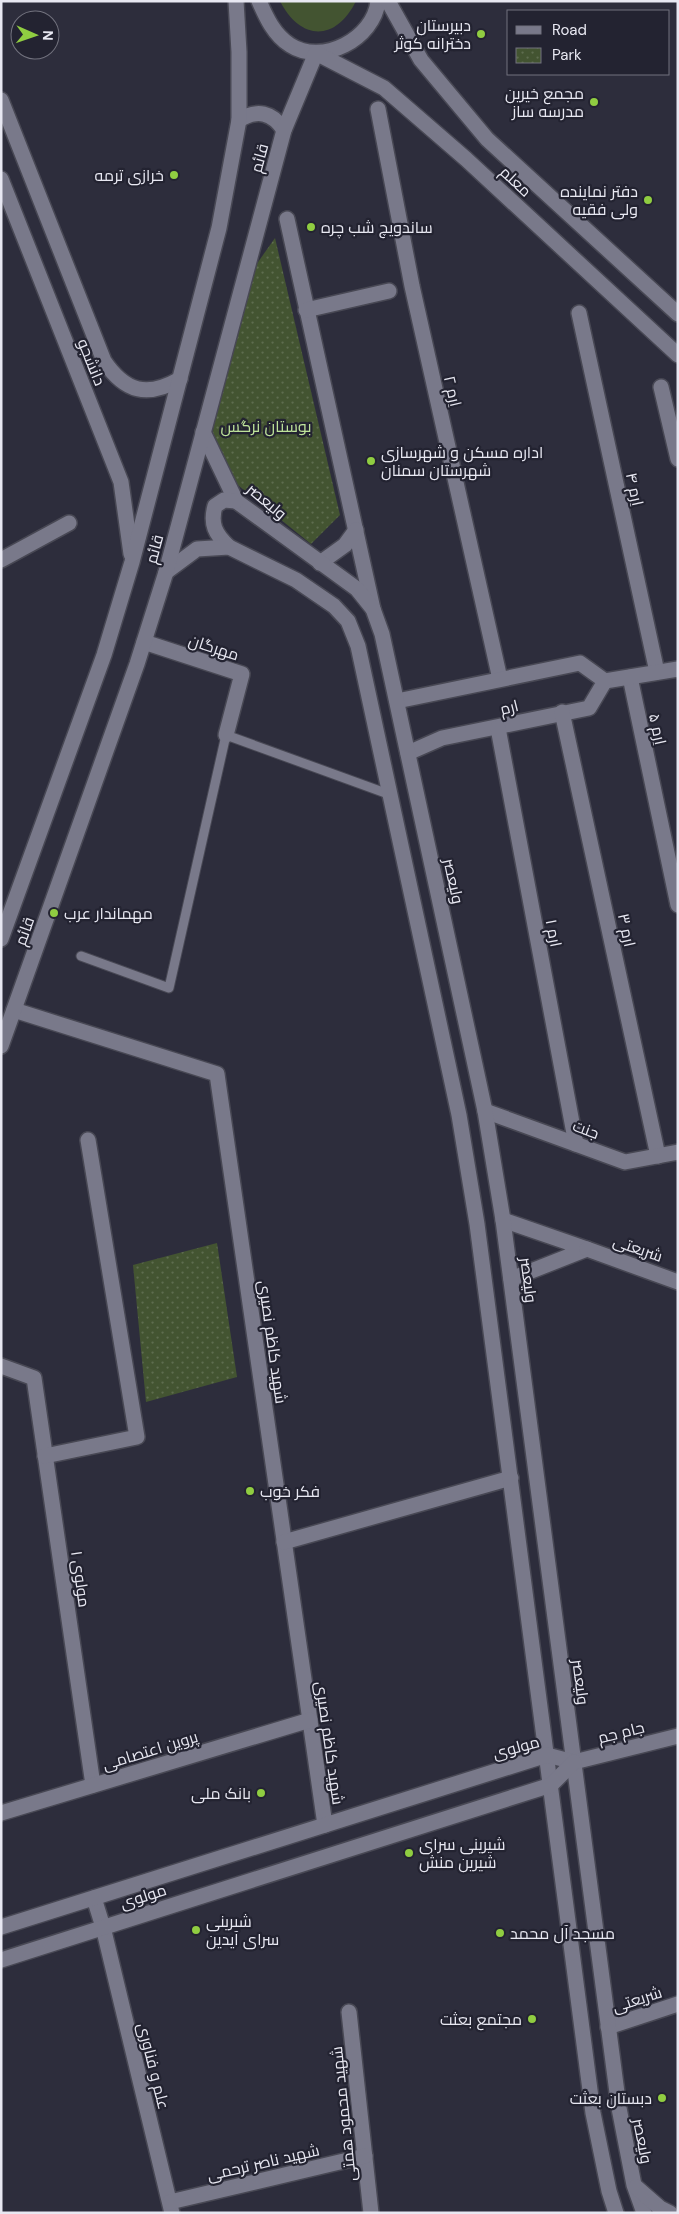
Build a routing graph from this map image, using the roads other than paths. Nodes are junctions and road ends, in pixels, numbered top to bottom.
1 (236, 1) edge
2 (259, 1) edge
3 (378, 1) edge
4 (388, 1) edge
5 (316, 54) junction
6 (2, 106) edge
7 (378, 109) dead end
8 (239, 120) junction
9 (284, 130) junction
10 (1, 179) edge
11 (287, 219) dead end
12 (389, 290) dead end
13 (306, 310) junction
14 (579, 314) dead end
15 (678, 314) edge
16 (678, 355) edge
17 (180, 379) junction
18 (661, 387) dead end
19 (203, 432) junction
20 (678, 460) edge
21 (236, 501) junction
22 (69, 523) dead end
23 (356, 530) junction
24 (228, 547) junction
25 (1, 560) edge
26 (132, 562) junction
27 (320, 563) junction
28 (166, 572) junction
29 (374, 609) junction
30 (144, 642) junction
31 (678, 669) edge
32 (658, 672) junction
33 (630, 677) junction
34 (500, 679) junction
35 (605, 681) junction
36 (397, 701) junction
37 (562, 712) junction
38 (498, 728) junction
39 (226, 735) junction
40 (408, 753) junction
41 (391, 795) junction
42 (678, 905) edge
43 (1, 940) edge
44 (81, 956) dead end
45 (14, 1010) junction
46 (1, 1046) edge
47 (485, 1111) junction
48 (88, 1140) dead end
49 (576, 1144) junction
50 (678, 1152) edge
51 (658, 1156) junction
52 (503, 1220) junction
53 (478, 1224) junction
54 (587, 1249) junction
55 (511, 1279) junction
56 (678, 1282) edge
57 (485, 1284) junction
58 (1, 1366) edge
59 (45, 1456) junction
60 (510, 1478) junction
61 (284, 1542) junction
62 (310, 1720) junction
63 (678, 1736) edge
64 (546, 1755) junction
65 (574, 1762) junction
66 (93, 1785) junction
67 (551, 1785) junction
68 (1, 1813) edge
69 (325, 1825) junction
70 (94, 1898) junction
71 (1, 1927) edge
72 (103, 1927) junction
73 (1, 1960) edge
74 (678, 2004) edge
75 (349, 2012) dead end
76 (608, 2027) junction
77 (365, 2156) junction
78 (634, 2185) junction
79 (171, 2208) edge
80 (371, 2213) edge
81 (616, 2213) edge
82 (644, 2213) edge
83 (670, 2213) edge

1 - 8 main road, قائم
2 - 5 main road, معلم
3 - 5 main road
4 - 15 main road, معلم
5 - 9 main road, قائم
5 - 16 main road, معلم
6 - 17 main road, دانشجو
7 - 34 main road, اِرم ۲
8 - 9 main road
8 - 17 main road, قائم
9 - 19 main road, قائم
10 - 26 main road, دانشجو
11 - 13 main road
12 - 13 main road
13 - 23 main road
14 - 32 main road, اِرم ۴
17 - 26 main road, قائم
18 - 20 main road
19 - 21 main road, ولیعصر
19 - 28 main road, قائم
21 - 24 main road
21 - 27 main road, ولیعصر
22 - 25 main road
23 - 27 main road
23 - 29 main road
24 - 28 main road
24 - 41 main road
26 - 43 main road, قائم
27 - 29 main road, ولیعصر
28 - 30 main road, قائم
29 - 36 main road, ولیعصر
30 - 39 main road, مهرگان
30 - 45 main road, قائم
31 - 32 main road
32 - 33 main road
33 - 35 main road
33 - 42 main road, اِرم ۵
34 - 35 main road, ارم
34 - 36 main road, ارم
35 - 37 main road, ارم
36 - 40 main road, ولیعصر
37 - 38 main road, ارم
37 - 51 main road, ارم ۳
38 - 40 main road, ارم
38 - 49 main road, ارم ۱
39 - 41 lane
39 - 44 lane
40 - 47 main road, ولیعصر
41 - 53 main road
45 - 46 main road, قائم
45 - 61 main road, شهید کاظم نصیری
47 - 49 main road, جنت
47 - 52 main road, ولیعصر
48 - 59 main road
49 - 51 main road, جنت
50 - 51 main road, جنت
52 - 53 main road
52 - 54 main road, شریعتی
52 - 55 main road, ولیعصر
53 - 57 main road
54 - 55 main road
54 - 56 main road, شریعتی
55 - 57 main road
55 - 65 main road, ولیعصر
57 - 60 main road
58 - 59 main road, مولوی ۱
59 - 66 main road, مولوی ۱
60 - 61 main road
60 - 64 main road
61 - 62 main road, شهید کاظم نصیری
62 - 66 main road, پروین اعتصامی
62 - 69 main road, شهید کاظم نصیری
63 - 65 main road, جام جم
64 - 65 main road, مولوی
64 - 67 main road
64 - 69 main road, مولوی
65 - 67 main road, مولوی
65 - 76 main road, ولیعصر
66 - 68 main road, پروین اعتصامی
67 - 72 main road, مولوی
67 - 81 main road
69 - 70 main road, مولوی
70 - 71 main road, مولوی
70 - 72 main road, علم و فناوری
72 - 73 main road, مولوی
72 - 79 main road, علم و فناوری
74 - 76 main road, شریعتی
75 - 77 main road, شهید محمود همتی
76 - 78 main road, ولیعصر
77 - 79 main road, شهید ناصر ترحمی
77 - 80 main road, شهید محمود همتی
78 - 82 main road, ولیعصر
78 - 83 main road

